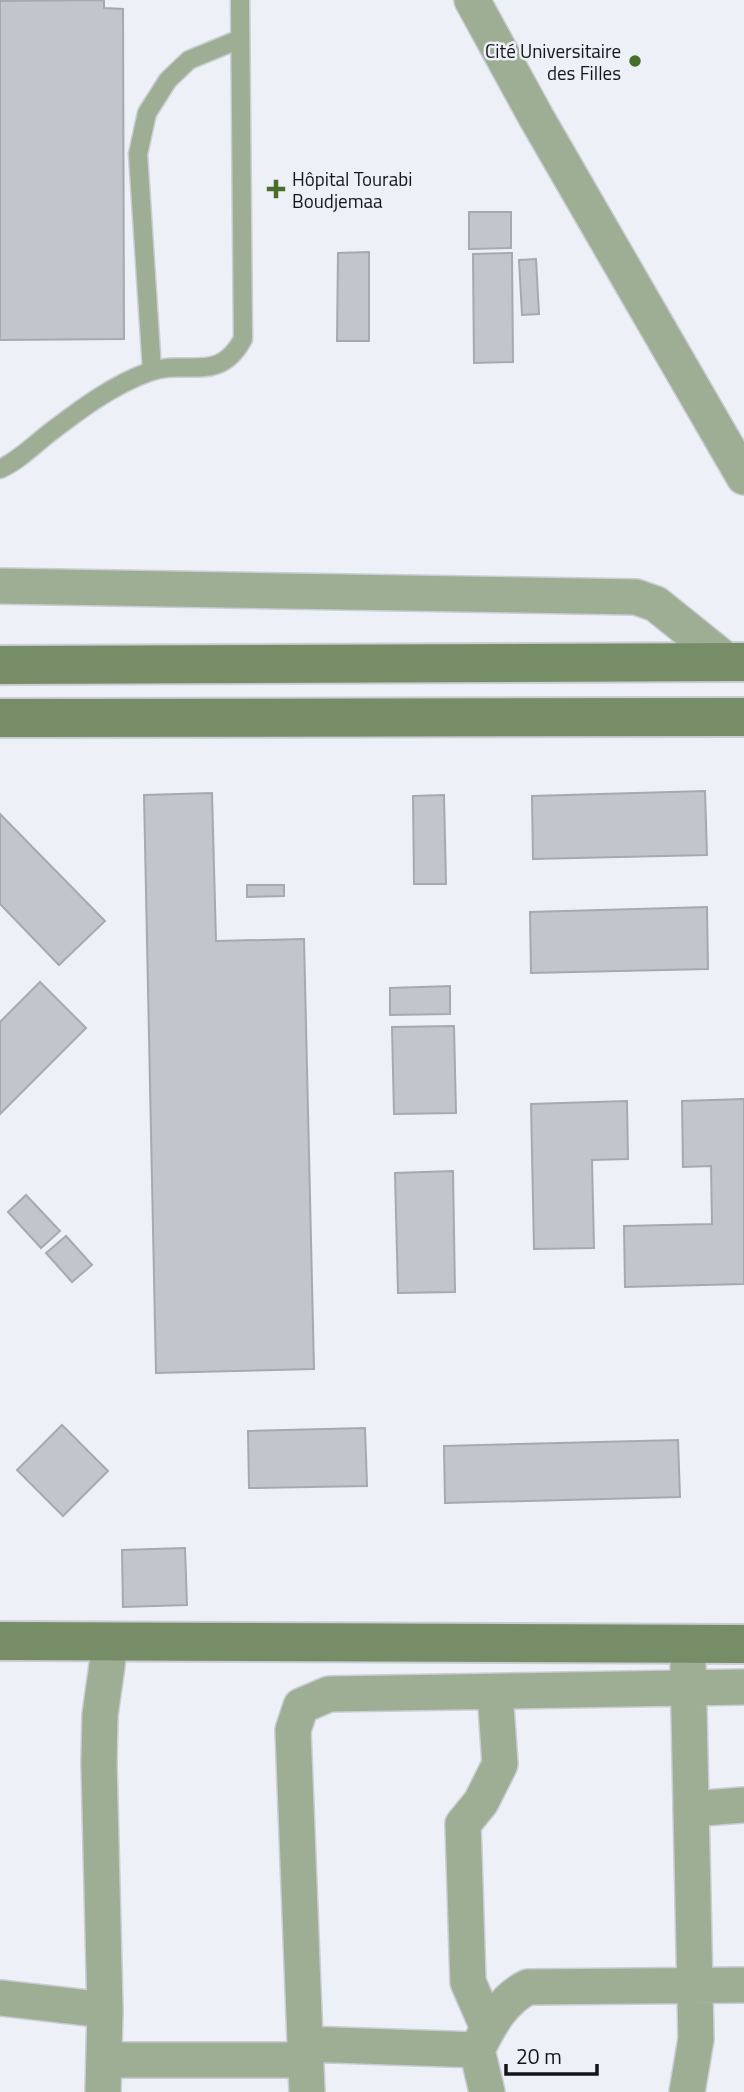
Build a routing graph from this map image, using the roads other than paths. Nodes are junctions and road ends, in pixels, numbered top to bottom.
1 (240, 0) edge
2 (472, 0) edge
3 (240, 39) junction
4 (152, 370) junction
5 (0, 469) edge
6 (744, 477) edge
7 (0, 586) edge
8 (736, 662) edge
9 (0, 665) edge
10 (744, 717) edge
11 (0, 718) edge
12 (0, 1641) edge
13 (110, 1644) junction
14 (688, 1644) junction
15 (744, 1644) edge
16 (689, 1687) junction
17 (744, 1687) edge
18 (495, 1692) junction
19 (744, 1805) edge
20 (691, 1810) junction
21 (744, 1985) edge
22 (695, 1986) junction
23 (0, 1998) edge
24 (105, 2010) junction
25 (482, 2039) junction
26 (306, 2065) edge
27 (104, 2076) edge
28 (486, 2092) edge
29 (687, 2092) edge

1 - 3 lane
2 - 6 street
3 - 4 lane
3 - 4 lane
4 - 5 lane
7 - 8 street
8 - 9 main road
10 - 11 main road
12 - 13 main road
13 - 14 main road
13 - 24 street
14 - 15 main road
14 - 16 street
16 - 17 street
16 - 18 street
16 - 20 street
18 - 25 street
18 - 26 street
19 - 20 street
20 - 22 street
21 - 22 street
22 - 25 street
22 - 29 street
23 - 24 street
24 - 27 street
25 - 26 street
25 - 28 street
26 - 27 street

